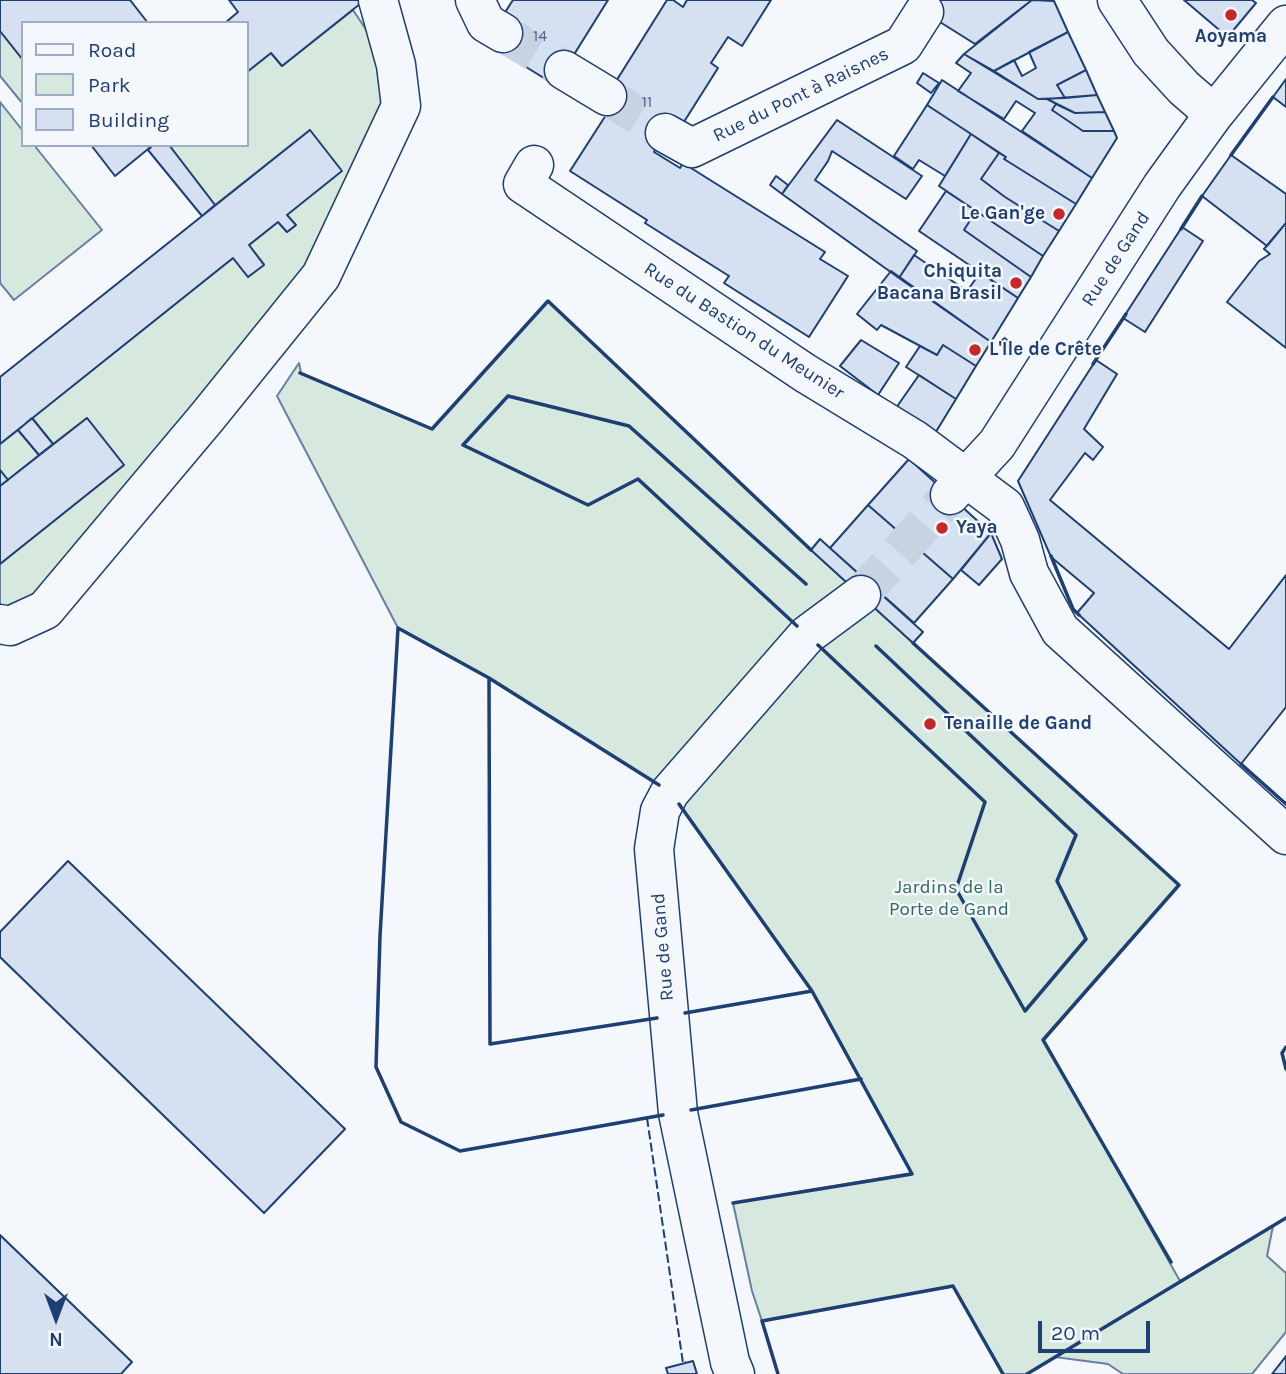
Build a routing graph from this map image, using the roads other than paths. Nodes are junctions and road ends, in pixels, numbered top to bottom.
1 (378, 0) edge
2 (475, 0) edge
3 (1117, 0) edge
4 (924, 12) dead end
5 (1286, 25) edge
6 (503, 33) tunnel mouth
7 (564, 70) tunnel mouth
8 (607, 96) tunnel mouth
9 (1214, 114) junction
10 (665, 133) tunnel mouth
11 (528, 175) dead end
12 (957, 487) junction
13 (861, 595) tunnel mouth
14 (0, 624) edge
15 (1286, 835) edge
16 (736, 1374) edge

1 - 14 street
2 - 6 street
3 - 9 street
4 - 10 street, Rue du Pont à Raisnes
5 - 9 street, Rue de Gand
7 - 8 street
9 - 12 street, Rue de Gand
11 - 12 street, Rue du Bastion du Meunier
12 - 15 street, Rue du Bastion du Meunier
13 - 16 street, Rue de Gand

